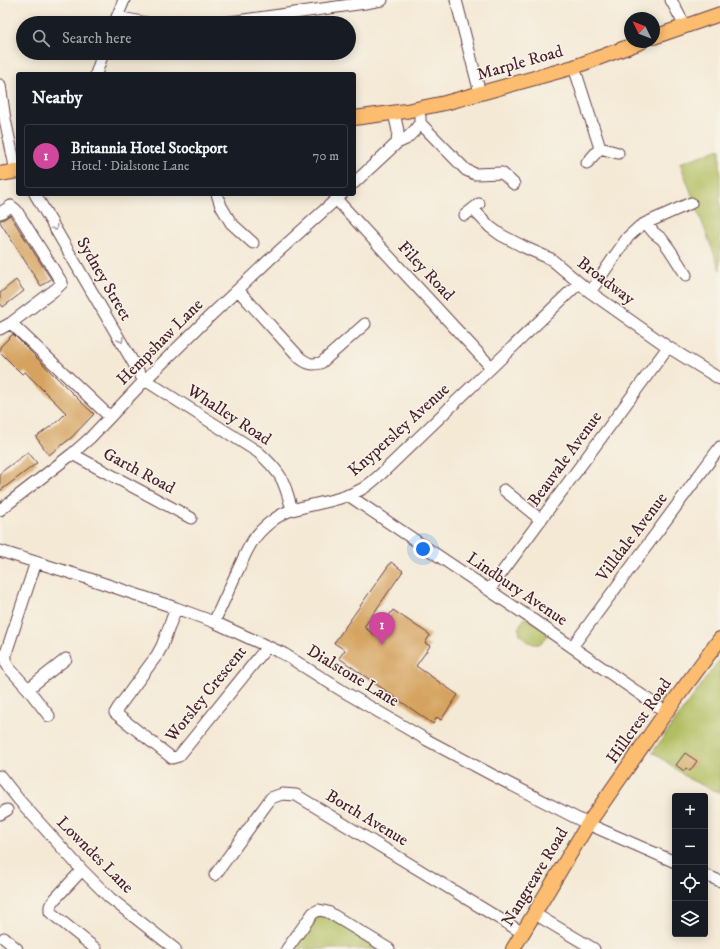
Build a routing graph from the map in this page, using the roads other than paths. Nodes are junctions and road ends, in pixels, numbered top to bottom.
1 (124, 0) edge
2 (382, 0) edge
3 (456, 0) edge
4 (671, 0) edge
5 (720, 14) edge
6 (118, 16) edge
7 (272, 16) edge
8 (685, 26) junction
9 (660, 35) edge
10 (625, 48) edge
11 (100, 60) edge
12 (574, 67) junction
13 (97, 72) edge
14 (0, 85) edge
15 (480, 93) junction
16 (407, 111) junction
17 (356, 118) edge
18 (420, 123) junction
19 (397, 143) junction
20 (600, 148) junction
21 (618, 153) dead end
22 (587, 163) dead end
23 (16, 167) edge
24 (16, 171) edge
25 (0, 174) edge
26 (356, 181) edge
27 (514, 184) dead end
28 (36, 196) edge
29 (217, 196) edge
30 (339, 196) edge
31 (691, 203) dead end
32 (472, 210) dead end
33 (0, 213) edge
34 (646, 223) junction
35 (253, 243) dead end
36 (686, 275) dead end
37 (579, 283) junction
38 (238, 290) junction
39 (590, 292) junction
40 (365, 324) dead end
41 (4, 325) edge
42 (668, 347) junction
43 (491, 367) junction
44 (720, 379) edge
45 (145, 380) junction
46 (110, 417) junction
47 (720, 447) edge
48 (72, 454) junction
49 (504, 490) dead end
50 (348, 495) junction
51 (0, 510) edge
52 (292, 510) junction
53 (191, 518) dead end
54 (541, 520) junction
55 (0, 551) edge
56 (36, 562) junction
57 (489, 590) junction
58 (176, 608) junction
59 (214, 622) junction
60 (720, 639) edge
61 (267, 647) junction
62 (572, 647) junction
63 (66, 659) dead end
64 (28, 689) junction
65 (666, 712) junction
66 (49, 716) dead end
67 (0, 776) edge
68 (588, 824) junction
69 (672, 861) edge
70 (82, 870) junction
71 (216, 875) dead end
72 (708, 876) edge
73 (720, 881) edge
74 (535, 914) junction
75 (523, 933) junction
76 (4, 938) dead end
77 (17, 949) edge
78 (96, 949) edge
79 (175, 949) edge
80 (287, 949) edge
81 (389, 949) edge
82 (513, 949) edge
83 (594, 949) edge

1 - 6 street
2 - 7 street
3 - 15 street
4 - 8 street
5 - 8 main road
8 - 9 main road
10 - 12 main road, Marple Road
11 - 13 street
12 - 15 main road, Marple Road
12 - 20 street
14 - 23 street
15 - 16 main road, Marple Road
16 - 17 main road, Marple Road
16 - 18 street
16 - 19 street
18 - 19 street
18 - 27 street
19 - 26 street
20 - 21 street
20 - 22 street
24 - 25 main road
28 -> 45 street, Sydney Street
29 - 35 street
30 - 38 street, Hempshaw Lane
30 - 43 street, Filey Road
31 - 34 street
32 - 37 street, Broadway
33 - 41 street
34 - 36 street
34 - 39 street
37 - 39 street, Broadway
37 - 43 street, Knypersley Avenue
38 - 40 street
38 - 45 street, Hempshaw Lane
39 - 42 street, Broadway
41 - 46 street
42 - 44 street, Broadway
42 - 54 street, Beauvale Avenue
43 - 50 street, Knypersley Avenue
45 - 46 street, Hempshaw Lane
45 - 52 street, Whalley Road
46 - 48 street, Hempshaw Lane
47 - 62 street, Villdale Avenue
48 - 51 street, Hempshaw Lane
48 - 53 street, Garth Road
49 - 54 street
50 - 52 street, Knypersley Avenue
50 - 57 street, Lindbury Avenue
52 - 59 street, Knypersley Avenue
54 - 57 street, Beauvale Avenue
55 - 56 street, Dialstone Lane
56 - 58 street, Dialstone Lane
56 - 64 street
57 - 62 street, Lindbury Avenue
58 - 59 street, Dialstone Lane
58 - 61 street, Worsley Crescent
59 - 61 street, Dialstone Lane
60 - 65 main road, Hillcrest Road
61 - 68 street, Dialstone Lane
62 - 65 street, Lindbury Avenue
63 - 64 street
64 - 66 street
65 - 68 main road, Hillcrest Road
67 - 70 street, Lowndes Lane
68 - 69 street, Dialstone Lane
68 - 74 main road, Nangreave Road
70 - 78 street
70 - 79 street, Lowndes Lane
71 - 75 street, Borth Avenue
72 - 73 street
74 - 75 main road, Nangreave Road
74 - 83 street
75 - 82 main road, Nangreave Road
76 - 77 street
80 - 81 street

